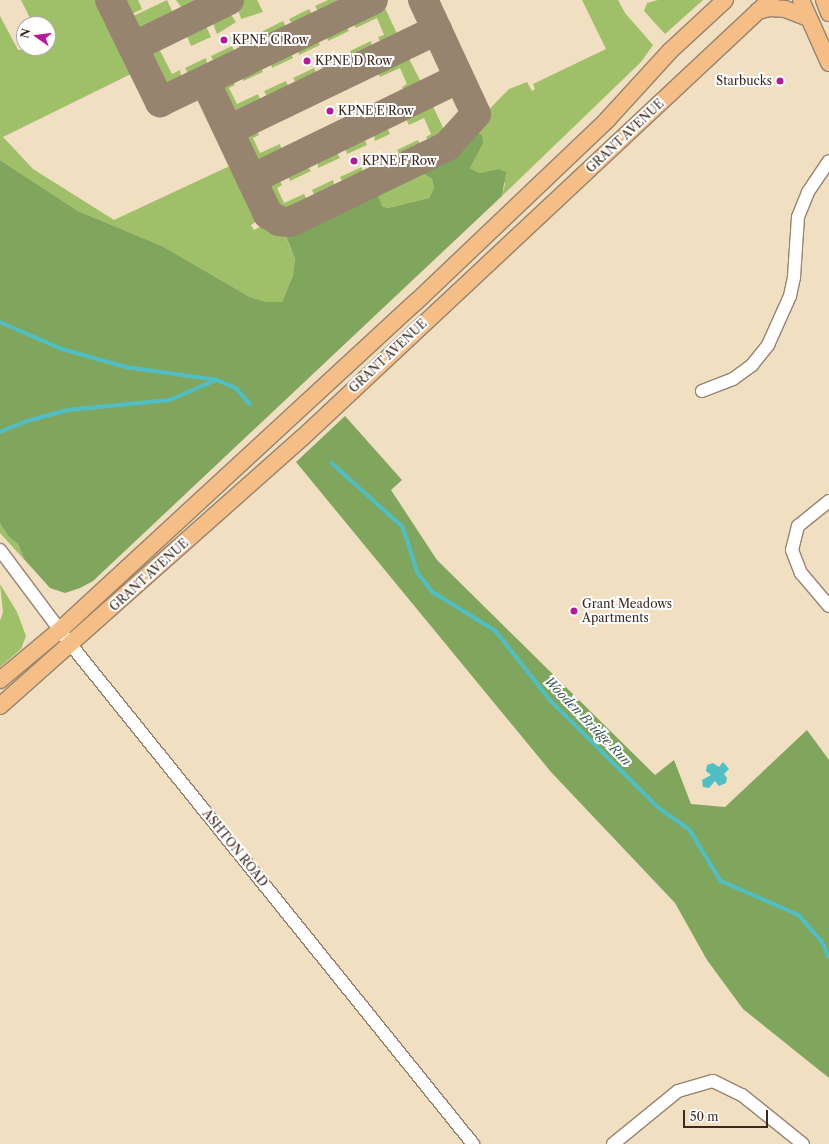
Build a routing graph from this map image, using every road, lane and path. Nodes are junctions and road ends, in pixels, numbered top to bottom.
1 (725, 0) edge
2 (770, 0) edge
3 (802, 0) edge
4 (824, 0) edge
5 (758, 12) junction
6 (829, 13) edge
7 (808, 18) junction
8 (829, 63) edge
9 (607, 120) junction
10 (623, 138) junction
11 (565, 160) junction
12 (829, 161) edge
13 (581, 177) junction
14 (702, 391) dead end
15 (253, 454) junction
16 (265, 470) junction
17 (829, 501) edge
18 (0, 550) edge
19 (829, 606) edge
20 (60, 630) junction
21 (71, 645) junction
22 (0, 680) edge
23 (0, 706) edge
24 (472, 1144) edge
25 (613, 1144) edge
26 (803, 1144) edge

1 - 9 main road, GRANT AVENUE
2 - 5 main road, GRANT AVENUE
3 - 7 main road
4 - 6 main road
5 - 7 main road
5 - 10 main road, GRANT AVENUE
7 - 8 main road
9 - 10 main road
9 - 11 main road, GRANT AVENUE
10 - 13 main road, GRANT AVENUE
11 - 13 main road
11 - 15 main road, GRANT AVENUE
12 - 14 street
13 - 16 main road, GRANT AVENUE
15 - 16 main road
15 - 20 main road, GRANT AVENUE
16 - 21 main road, GRANT AVENUE
17 - 19 street
18 - 20 street, ASHTON ROAD
20 - 21 street, ASHTON ROAD
20 - 22 main road, GRANT AVENUE
21 - 23 main road, GRANT AVENUE
21 - 24 street, ASHTON ROAD
25 - 26 street

